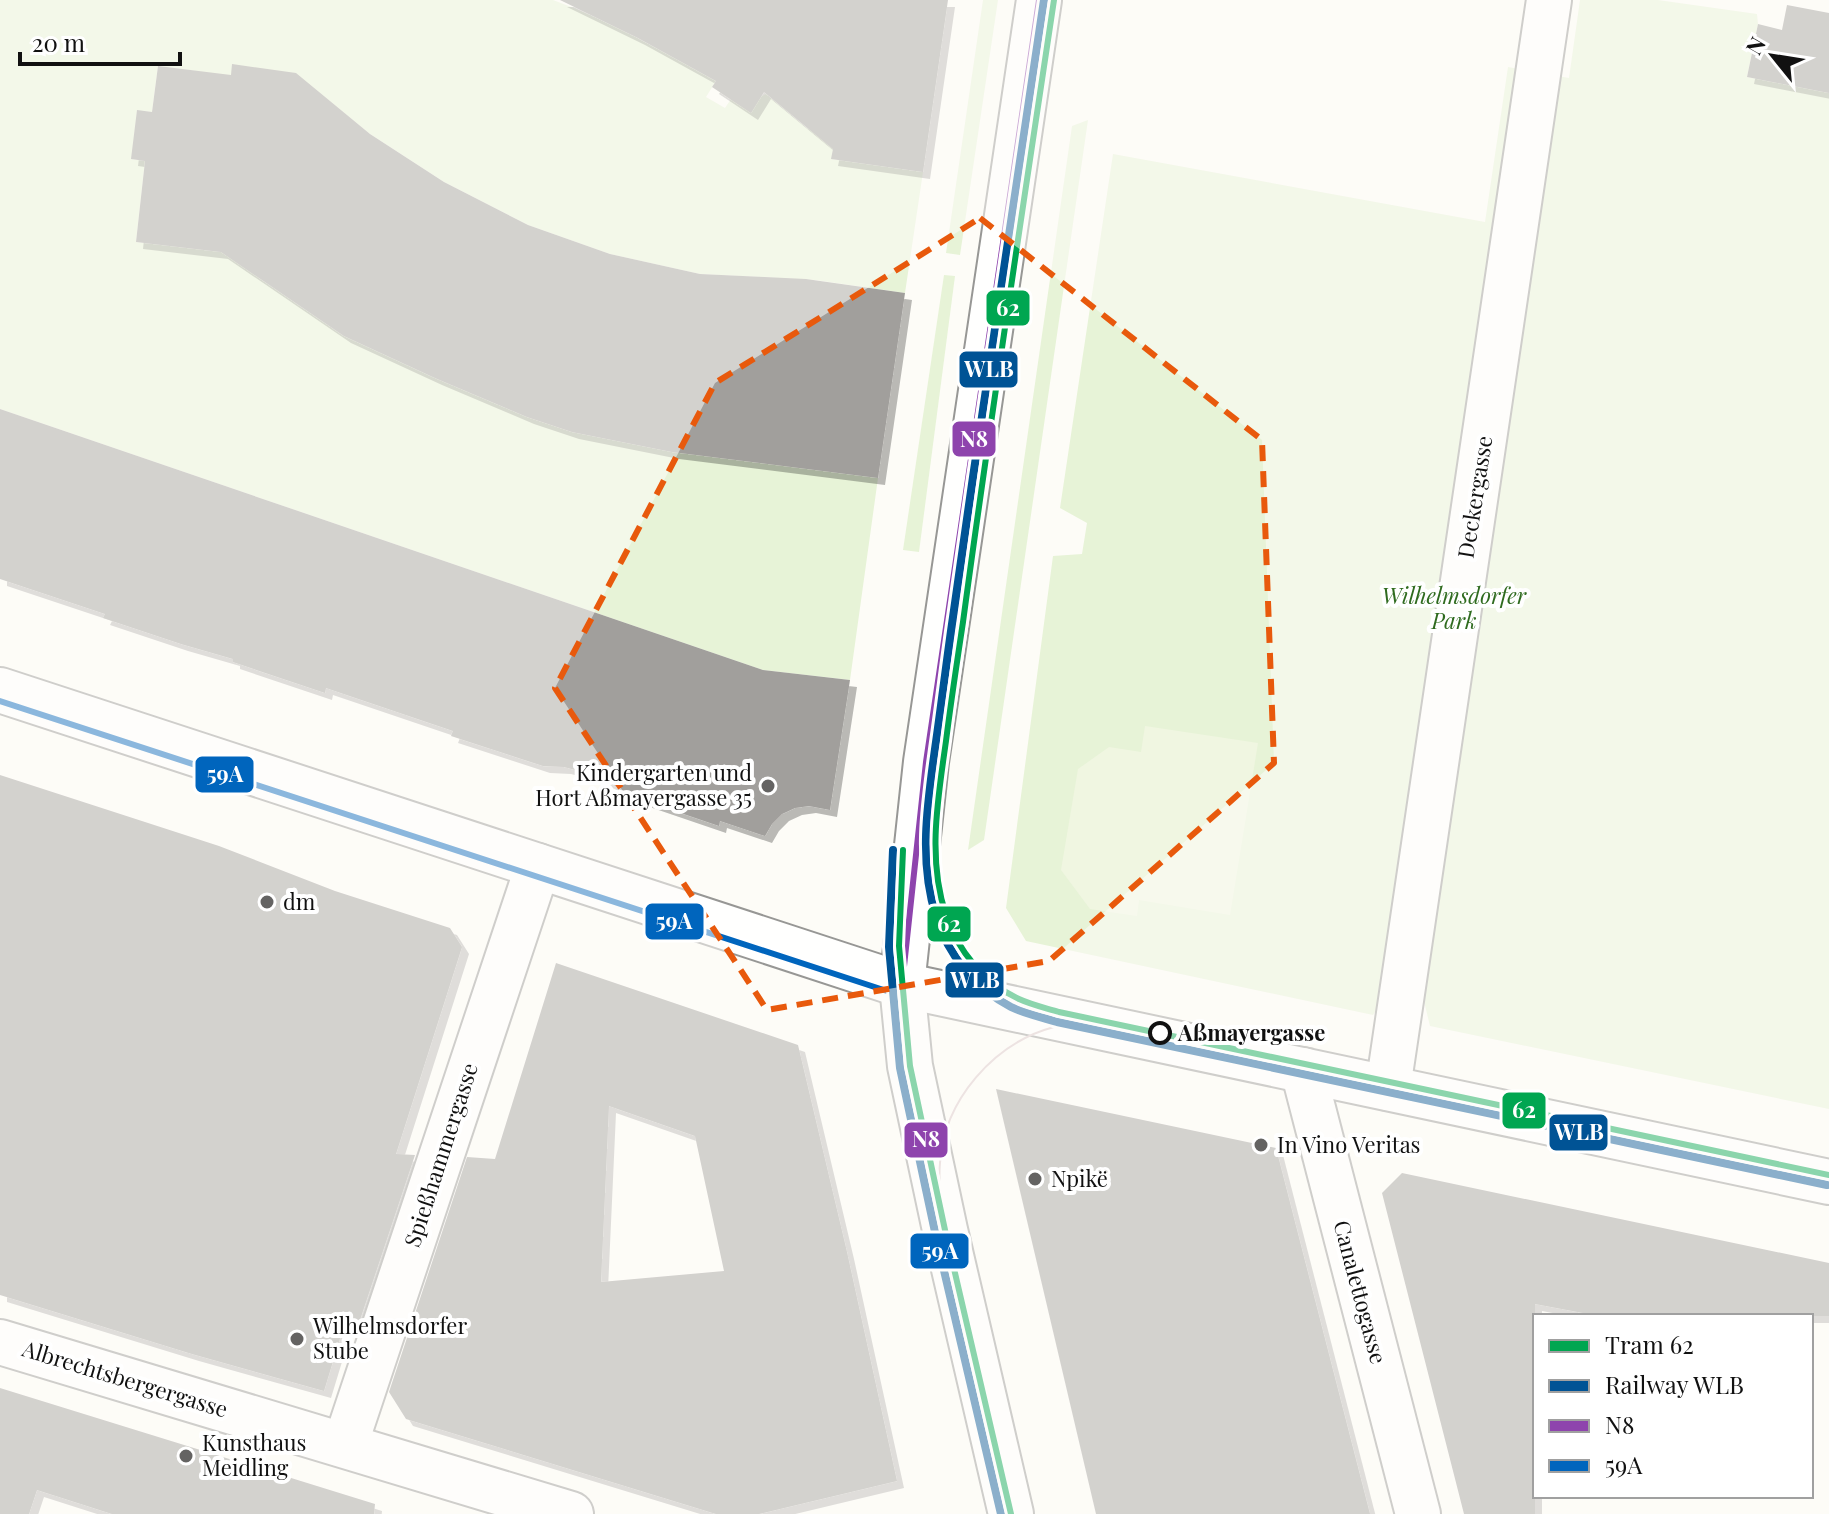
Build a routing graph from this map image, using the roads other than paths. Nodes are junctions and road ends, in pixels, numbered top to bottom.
1 (1039, 0) edge
2 (1549, 0) edge
3 (0, 690) edge
4 (538, 866) junction
5 (902, 985) junction
6 (1303, 1070) junction
7 (1388, 1088) junction
8 (1829, 1182) edge
9 (0, 1342) edge
10 (345, 1445) junction
11 (503, 1503) edge
12 (999, 1511) edge
13 (571, 1514) edge
14 (1418, 1514) edge

1 - 5 street
2 - 7 street, Deckergasse
3 - 4 street
4 - 5 street
4 - 10 street, Spießhammergasse
5 - 6 street
5 - 12 street
6 - 7 street
6 - 14 street, Canalettogasse
7 - 8 street
9 - 10 street, Albrechtsbergergasse
10 - 11 street, Albrechtsbergergasse
11 - 13 street, Albrechtsbergergasse

